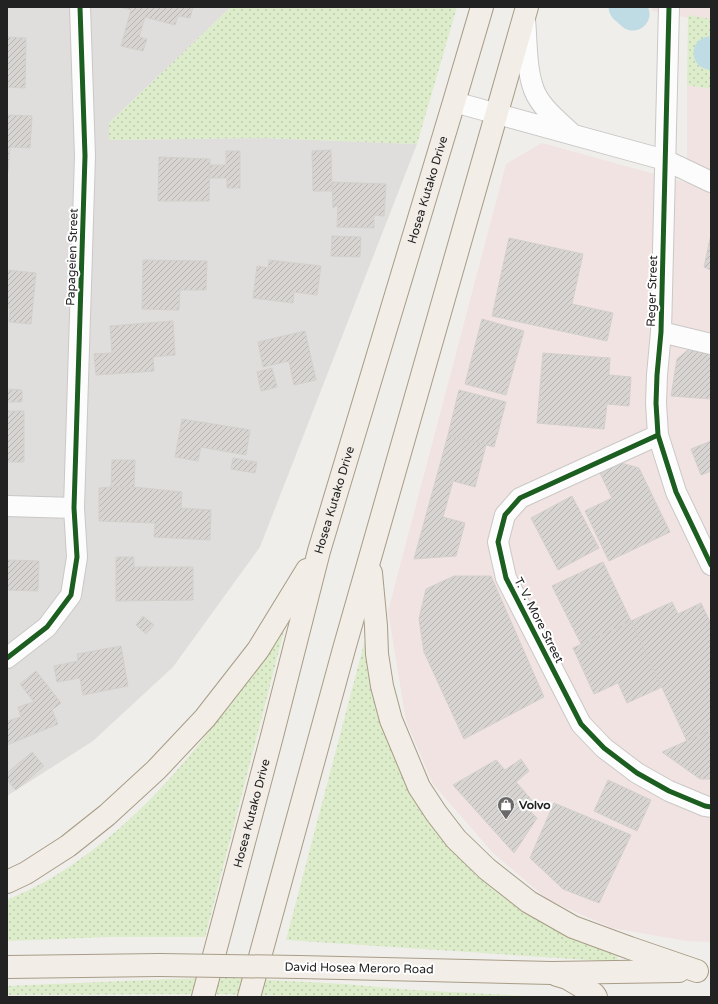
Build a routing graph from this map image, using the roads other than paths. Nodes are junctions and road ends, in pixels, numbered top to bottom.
1 (80, 7) edge
2 (482, 7) edge
3 (669, 7) edge
4 (526, 11) edge
5 (454, 102) junction
6 (496, 115) junction
7 (573, 135) junction
8 (665, 160) junction
9 (711, 182) edge
10 (661, 332) junction
11 (711, 344) edge
12 (658, 435) junction
13 (7, 506) edge
14 (74, 508) junction
15 (319, 551) junction
16 (370, 562) junction
17 (711, 565) edge
18 (7, 658) edge
19 (711, 807) edge
20 (7, 882) edge
21 (7, 967) edge
22 (704, 971) edge
23 (552, 973) junction
24 (203, 997) edge
25 (249, 997) edge
26 (596, 997) edge

1 - 14 street, Papageien Street
2 - 5 main road, Hosea Kutako Drive
3 - 8 street, Reger Street
4 - 6 main road
4 - 7 street
5 - 6 street
5 - 15 main road, Hosea Kutako Drive
6 - 7 street
6 - 16 main road
7 - 8 street
8 - 9 street
8 - 10 street, Reger Street
10 - 11 street, Reger Street
10 - 12 street, Reger Street
12 - 17 street, Reger Street
12 - 19 street, T. V. More Street
13 - 14 street
14 - 18 street, Papageien Street
15 - 20 main road
15 - 24 main road, Hosea Kutako Drive
16 - 22 main road
16 - 25 main road
21 - 23 main road, David Hosea Meroro Road, bridge
22 - 23 main road, David Hosea Meroro Road
23 - 26 main road

